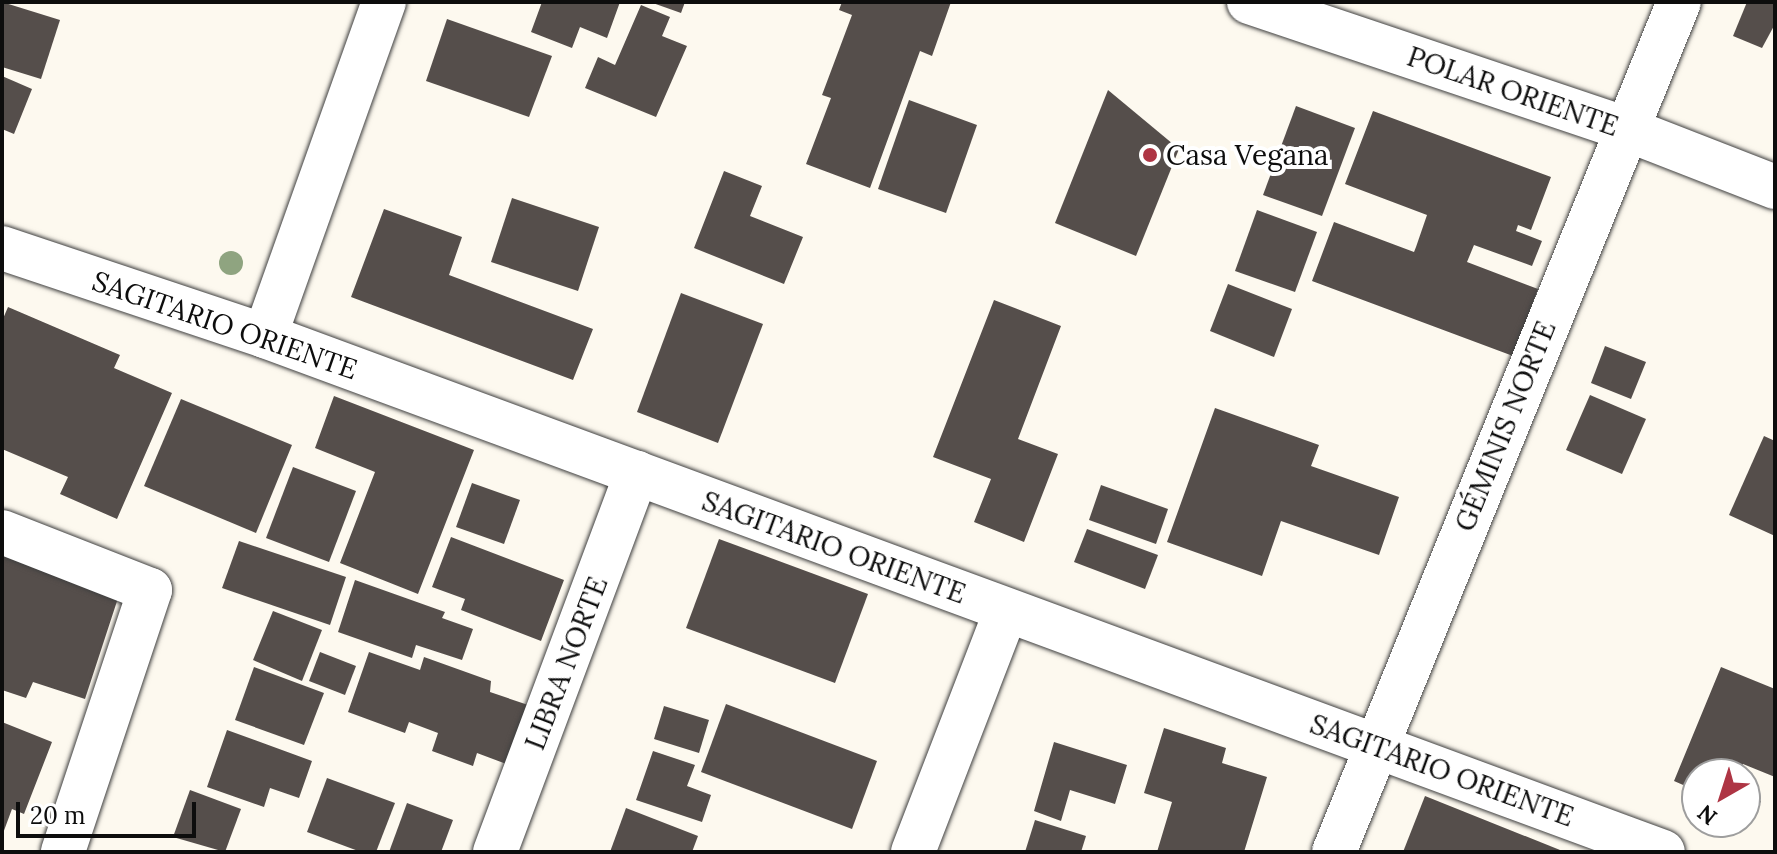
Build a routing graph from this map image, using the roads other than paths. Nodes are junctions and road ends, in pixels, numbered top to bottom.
1 (384, 2) edge
2 (1249, 2) edge
3 (1679, 2) edge
4 (1626, 129) junction
5 (1775, 187) edge
6 (2, 248) edge
7 (265, 336) junction
8 (637, 473) junction
9 (2, 532) edge
10 (1006, 611) junction
11 (1374, 745) junction
12 (63, 852) edge
13 (495, 852) edge
14 (913, 852) edge
15 (1334, 852) edge
16 (1663, 852) edge

1 - 7 street
2 - 4 street, POLAR ORIENTE
3 - 4 street, GÉMINIS NORTE
4 - 5 street, POLAR ORIENTE
4 - 11 street, GÉMINIS NORTE
6 - 7 street, SAGITARIO ORIENTE
7 - 8 street, SAGITARIO ORIENTE
8 - 10 street, SAGITARIO ORIENTE
8 - 13 street, LIBRA NORTE
9 - 12 street
10 - 11 street, SAGITARIO ORIENTE
10 - 14 street
11 - 15 street, GÉMINIS NORTE
11 - 16 street, SAGITARIO ORIENTE

